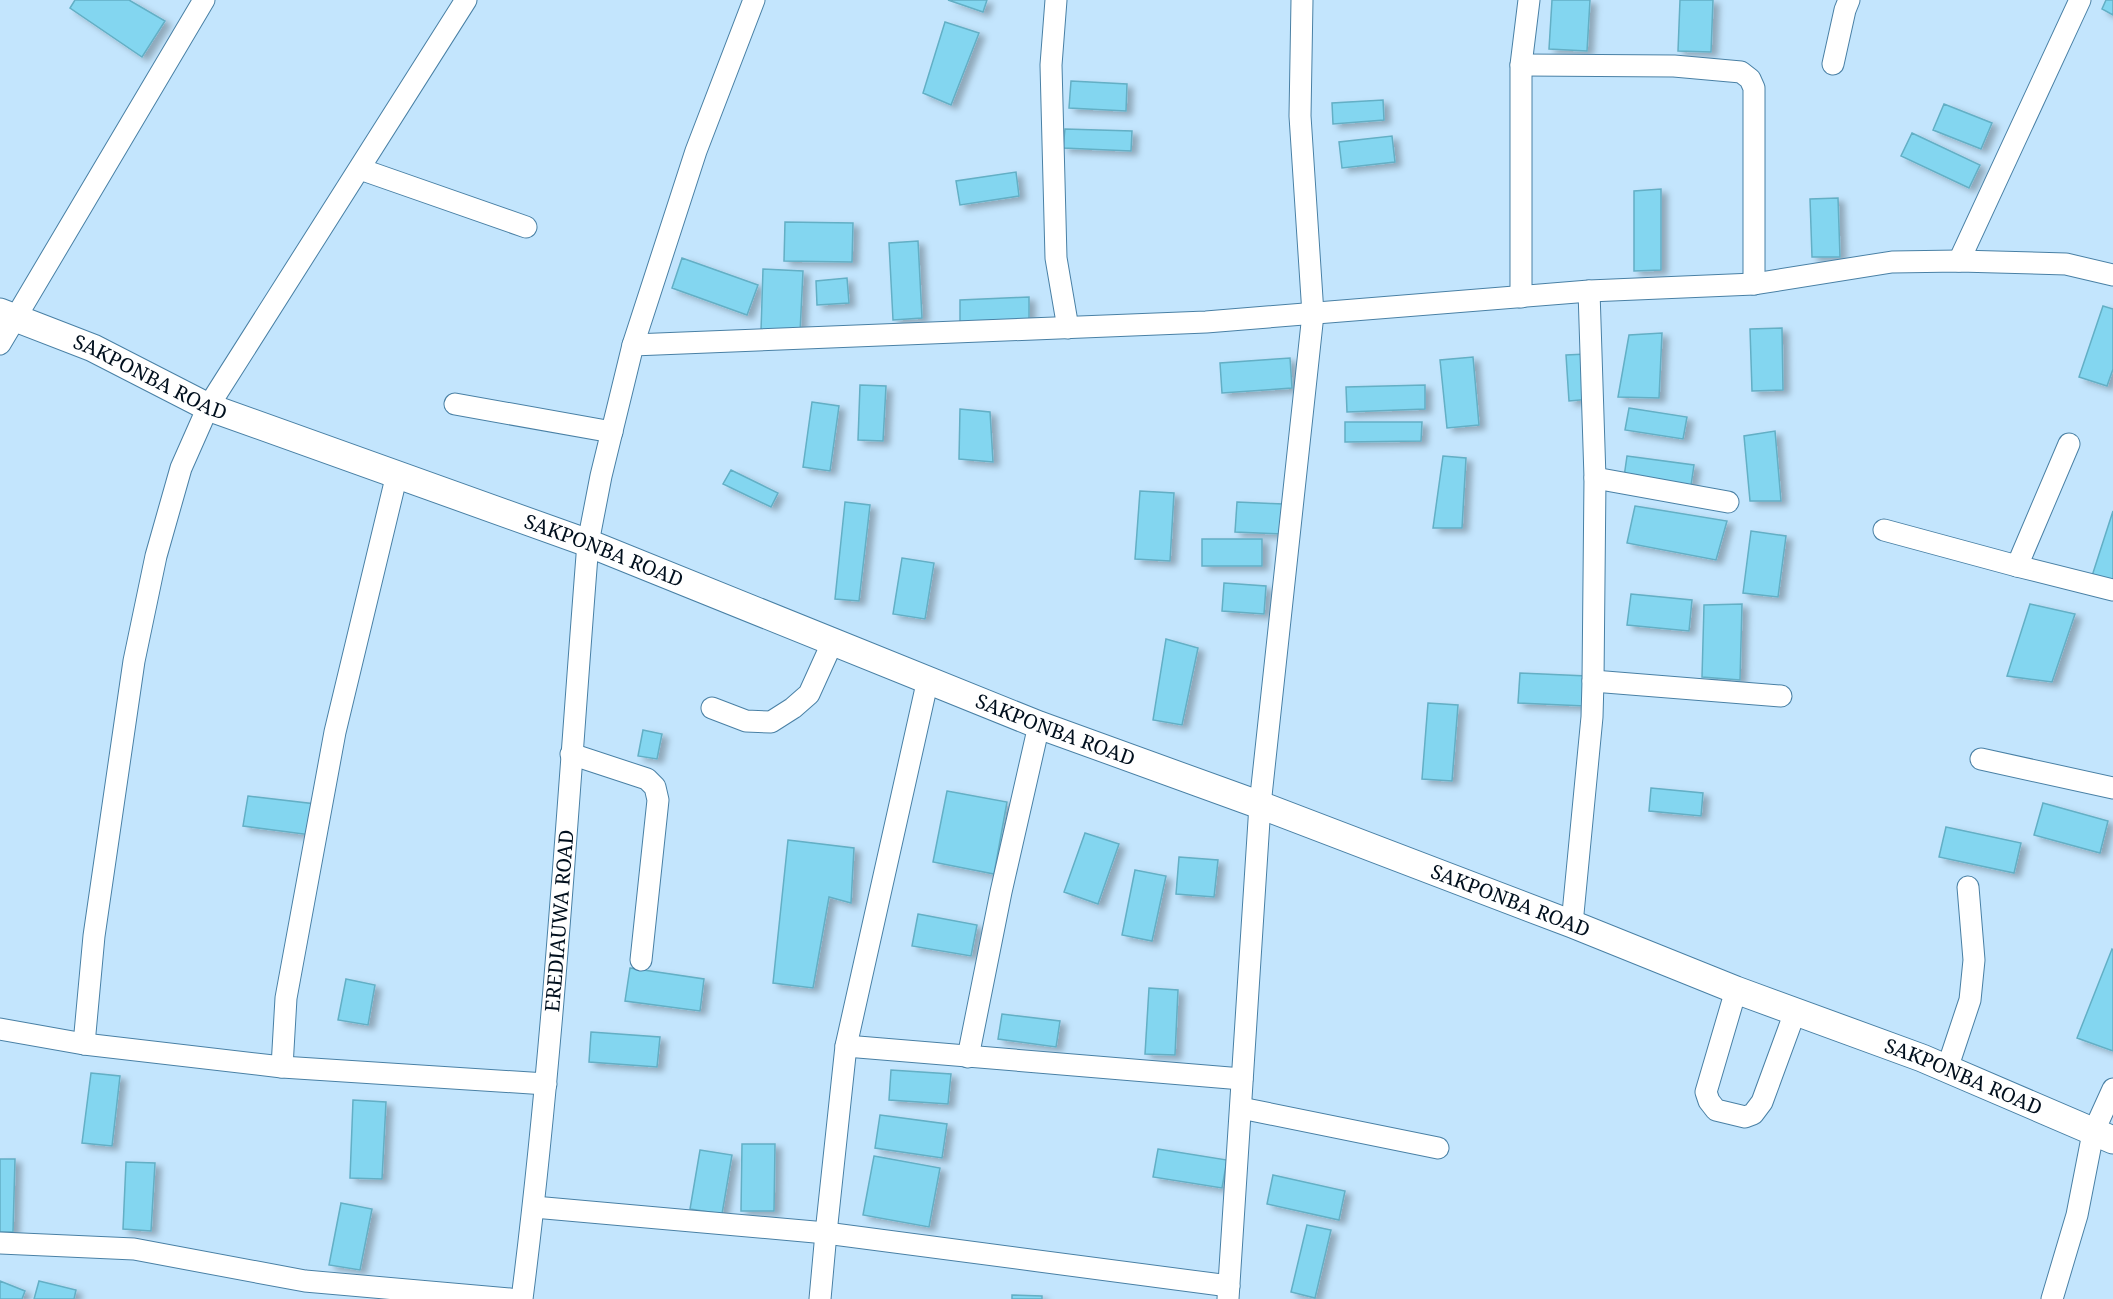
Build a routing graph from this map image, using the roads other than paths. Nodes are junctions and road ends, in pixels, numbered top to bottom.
1 (204, 0) edge
2 (466, 0) edge
3 (754, 0) edge
4 (1056, 0) edge
5 (1302, 0) edge
6 (1529, 0) edge
7 (1849, 0) edge
8 (2074, 2) edge
9 (1833, 64) dead end
10 (1521, 65) junction
11 (360, 169) junction
12 (526, 227) dead end
13 (1959, 261) junction
14 (2113, 275) edge
15 (1754, 284) junction
16 (1589, 291) junction
17 (1521, 297) junction
18 (1313, 314) junction
19 (8, 315) edge
20 (1068, 328) junction
21 (0, 344) edge
22 (633, 345) junction
23 (455, 404) dead end
24 (207, 407) junction
25 (612, 432) junction
26 (2068, 444) dead end
27 (397, 474) junction
28 (1595, 478) junction
29 (1728, 502) dead end
30 (1884, 530) dead end
31 (588, 543) junction
32 (2017, 566) junction
33 (2113, 590) edge
34 (833, 641) junction
35 (928, 679) junction
36 (1593, 681) junction
37 (1781, 696) dead end
38 (712, 708) dead end
39 (1039, 725) junction
40 (571, 754) junction
41 (1981, 759) dead end
42 (2113, 788) edge
43 (1260, 805) junction
44 (1968, 887) dead end
45 (1572, 924) junction
46 (640, 960) dead end
47 (1736, 990) junction
48 (1795, 1012) junction
49 (0, 1029) edge
50 (84, 1044) junction
51 (846, 1047) junction
52 (968, 1057) junction
53 (282, 1067) junction
54 (1947, 1069) junction
55 (1242, 1079) junction
56 (546, 1084) junction
57 (2113, 1089) edge
58 (1241, 1108) junction
59 (2103, 1136) edge
60 (1438, 1148) dead end
61 (534, 1207) junction
62 (826, 1233) junction
63 (0, 1243) edge
64 (304, 1290) edge
65 (1228, 1293) edge
66 (510, 1299) edge
67 (522, 1299) edge
68 (820, 1299) edge
69 (2052, 1299) edge

1 - 19 street
2 - 11 street
3 - 22 street, EREDIAUWA ROAD
4 - 20 street
5 - 18 street
6 - 10 street
7 - 9 street
8 - 13 street
10 - 15 street
10 - 17 street
11 - 12 street
11 - 24 street
13 - 14 street
13 - 15 street
15 - 16 street
16 - 17 street
16 - 28 street
17 - 18 street
18 - 20 street
18 - 43 street
19 - 21 street
19 - 24 main road, SAKPONBA ROAD
20 - 22 street
22 - 25 street, EREDIAUWA ROAD
23 - 25 street
24 - 27 main road, SAKPONBA ROAD
24 - 50 street
25 - 31 street, EREDIAUWA ROAD
26 - 32 street
27 - 31 main road, SAKPONBA ROAD
27 - 53 street
28 - 29 street
28 - 36 street
30 - 32 street
31 - 34 main road, SAKPONBA ROAD
31 - 40 street, EREDIAUWA ROAD
32 - 33 street
34 - 35 main road, SAKPONBA ROAD
34 - 38 street
35 - 39 main road, SAKPONBA ROAD
35 - 51 street
36 - 37 street
36 - 45 street
39 - 43 main road, SAKPONBA ROAD
39 - 52 street
40 - 46 street
40 - 56 street, EREDIAUWA ROAD
41 - 42 street
43 - 45 main road, SAKPONBA ROAD
43 - 55 street
44 - 54 street
45 - 47 main road, SAKPONBA ROAD
47 - 48 main road, SAKPONBA ROAD
47 - 48 street
48 - 54 main road, SAKPONBA ROAD
49 - 50 street
50 - 53 street
51 - 52 street
51 - 62 street
52 - 55 street
53 - 56 street
54 - 59 main road, SAKPONBA ROAD
55 - 58 street
56 - 61 street, EREDIAUWA ROAD
57 - 59 street
58 - 60 street
58 - 65 street
59 - 69 street
61 - 62 street
61 - 67 street, EREDIAUWA ROAD
62 - 65 street
62 - 68 street
63 - 64 street
64 - 66 street

